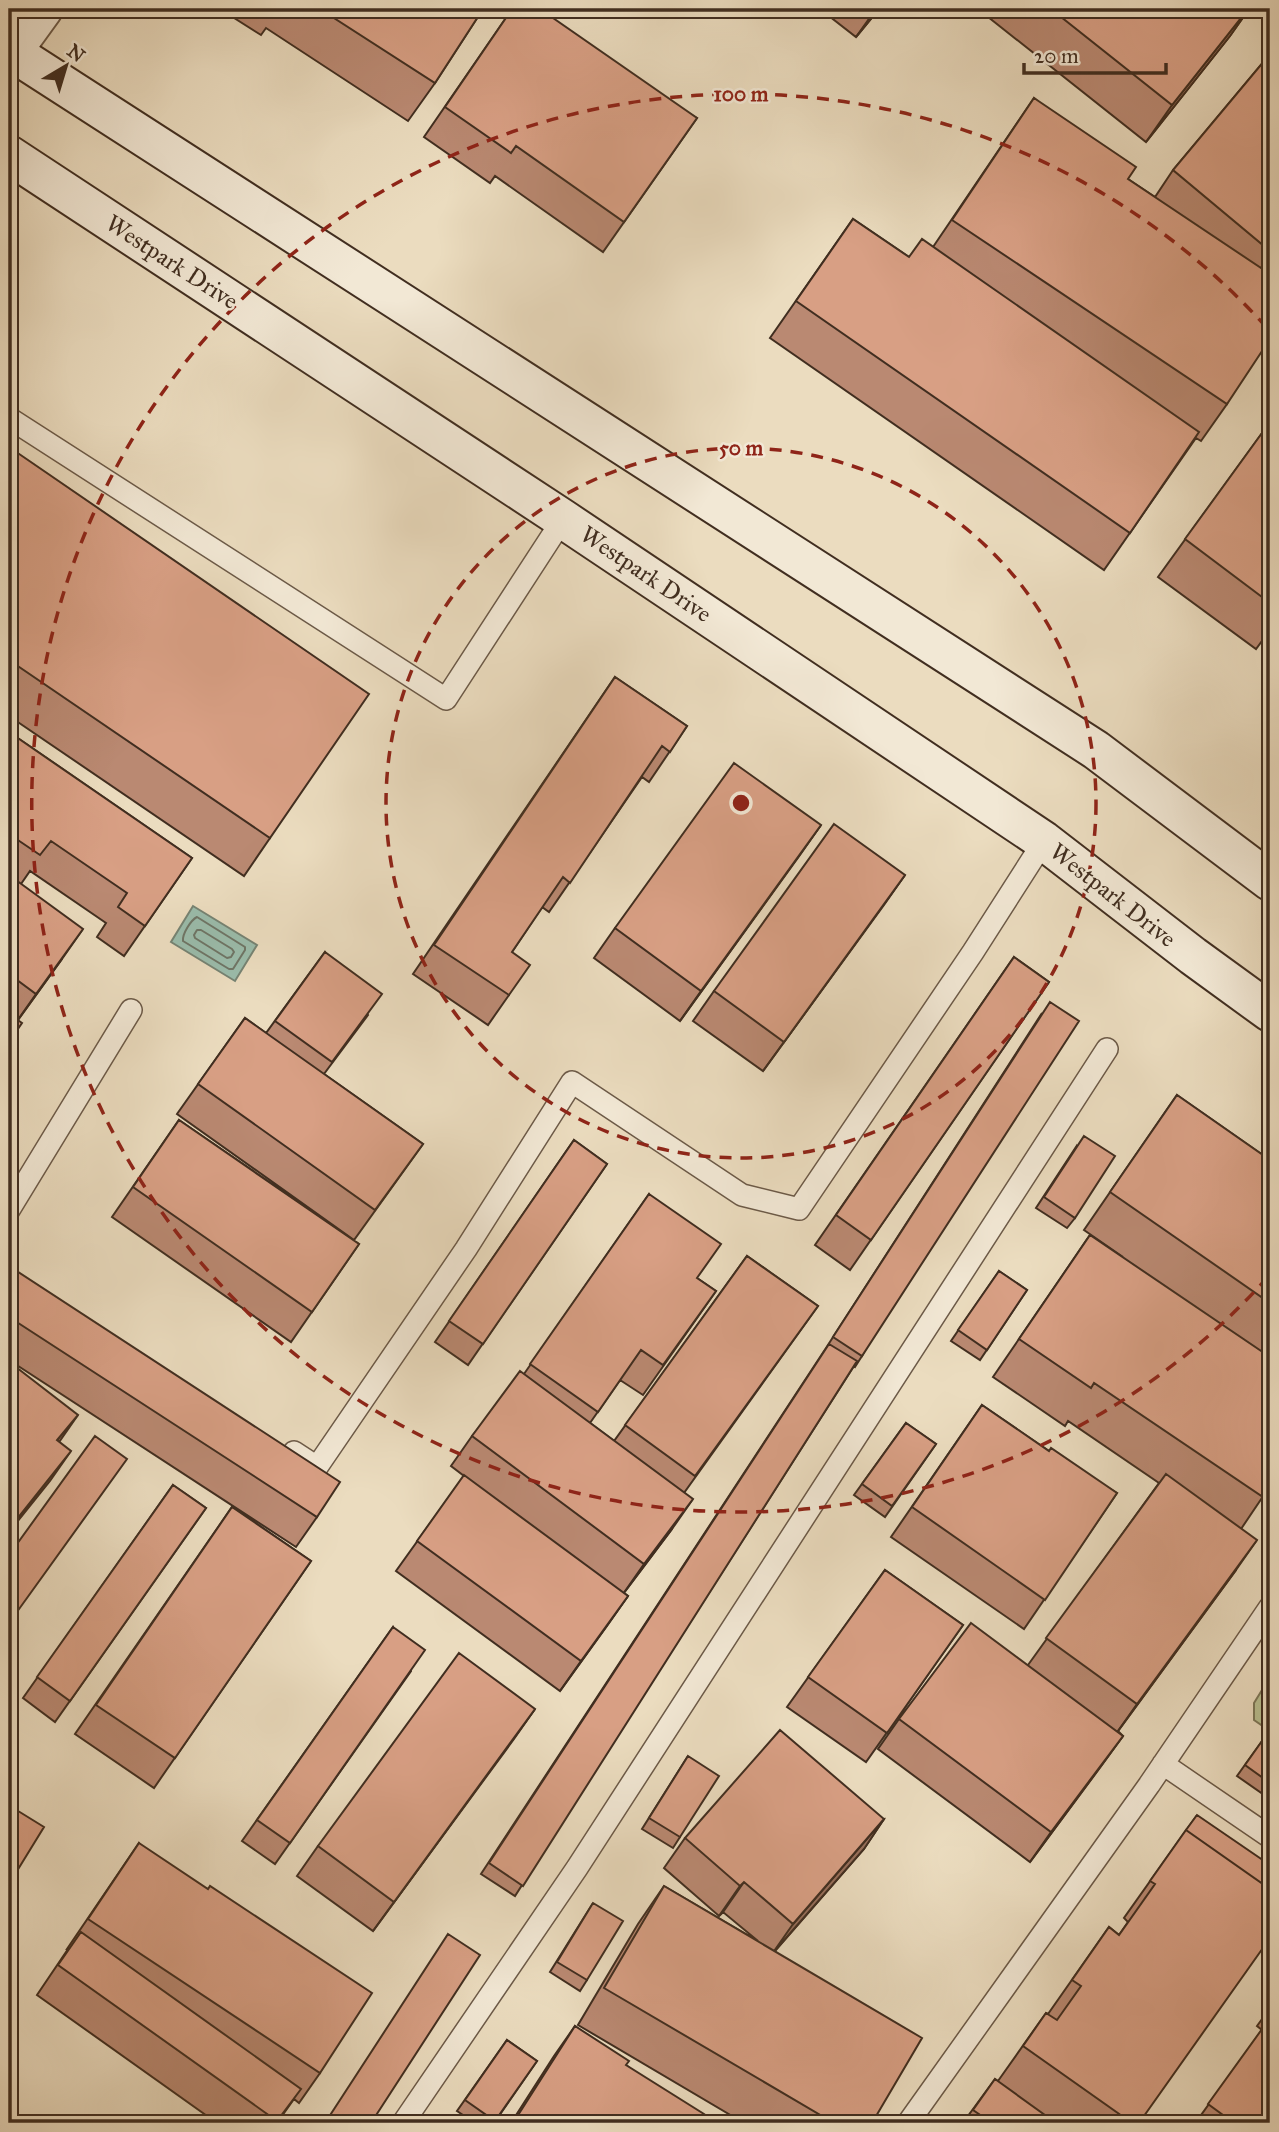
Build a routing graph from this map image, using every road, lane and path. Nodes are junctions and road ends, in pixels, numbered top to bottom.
1 (43, 9) edge
2 (10, 52) edge
3 (9, 155) edge
4 (9, 418) edge
5 (563, 519) junction
6 (1044, 841) junction
7 (1270, 881) edge
8 (131, 1010) dead end
9 (1270, 1012) edge
10 (1107, 1049) dead end
11 (9, 1210) edge
12 (282, 1445) edge
13 (1270, 1608) edge
14 (1163, 1764) junction
15 (1270, 1837) edge
16 (918, 2120) edge
17 (404, 2123) edge

1 - 2 main road
2 - 7 main road
3 - 5 main road, Westpark Drive
4 - 5 lane
5 - 6 main road, Westpark Drive
6 - 9 main road, Westpark Drive
6 - 12 lane
8 - 11 lane
10 - 17 lane
13 - 14 lane
14 - 15 lane
14 - 16 lane

